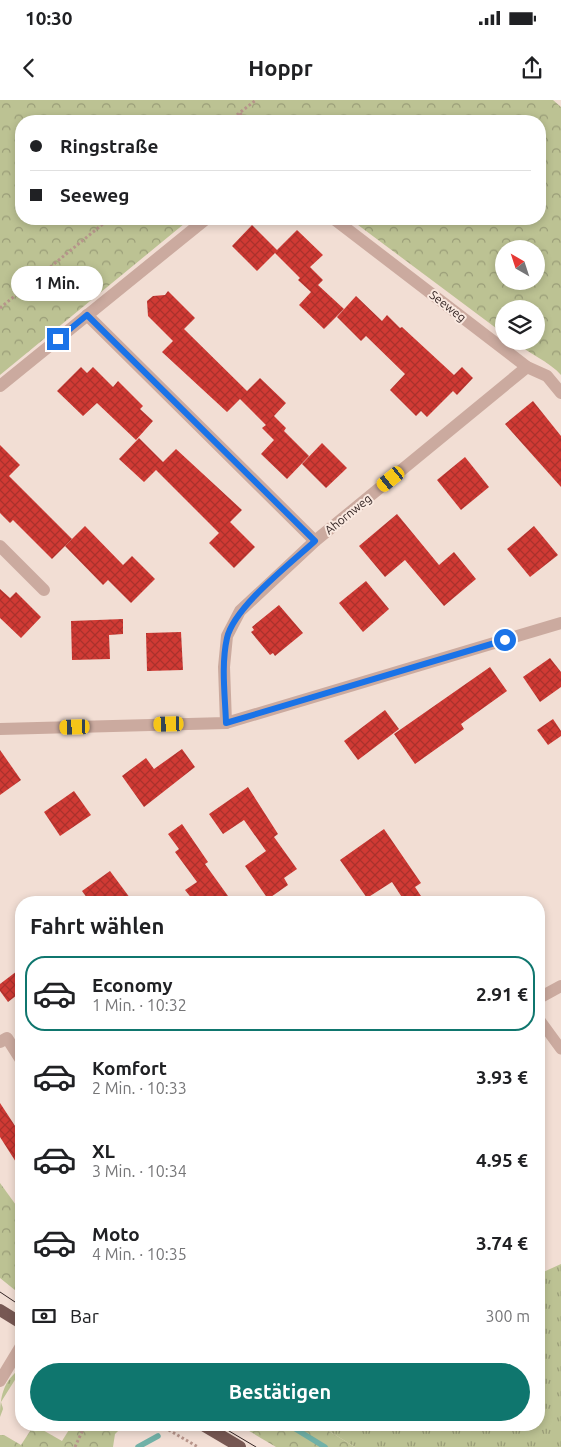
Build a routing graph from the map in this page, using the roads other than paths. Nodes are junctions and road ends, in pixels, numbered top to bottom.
1 (199, 225) edge
2 (342, 225) edge
3 (87, 315) junction
4 (527, 368) junction
5 (0, 386) edge
6 (561, 393) edge
7 (315, 541) junction
8 (0, 546) edge
9 (44, 590) dead end
10 (561, 623) edge
11 (226, 723) junction
12 (0, 729) edge
13 (561, 986) edge
14 (545, 995) edge
15 (545, 1027) edge
16 (0, 1042) edge
17 (561, 1049) edge
18 (15, 1051) edge
19 (0, 1310) edge
20 (15, 1319) edge
21 (15, 1356) edge
22 (0, 1381) edge
23 (213, 1431) edge
24 (240, 1447) edge

1 - 3 street
2 - 4 street, Seeweg
3 - 5 street
3 - 7 street
4 - 6 street, Seeweg
4 - 7 street, Ahornweg
7 - 11 street, Ahornweg
8 - 9 street
10 - 11 street
11 - 12 street
13 - 14 street
15 - 17 lane
16 - 18 street
19 - 20 main road
21 - 22 street
23 - 24 main road

